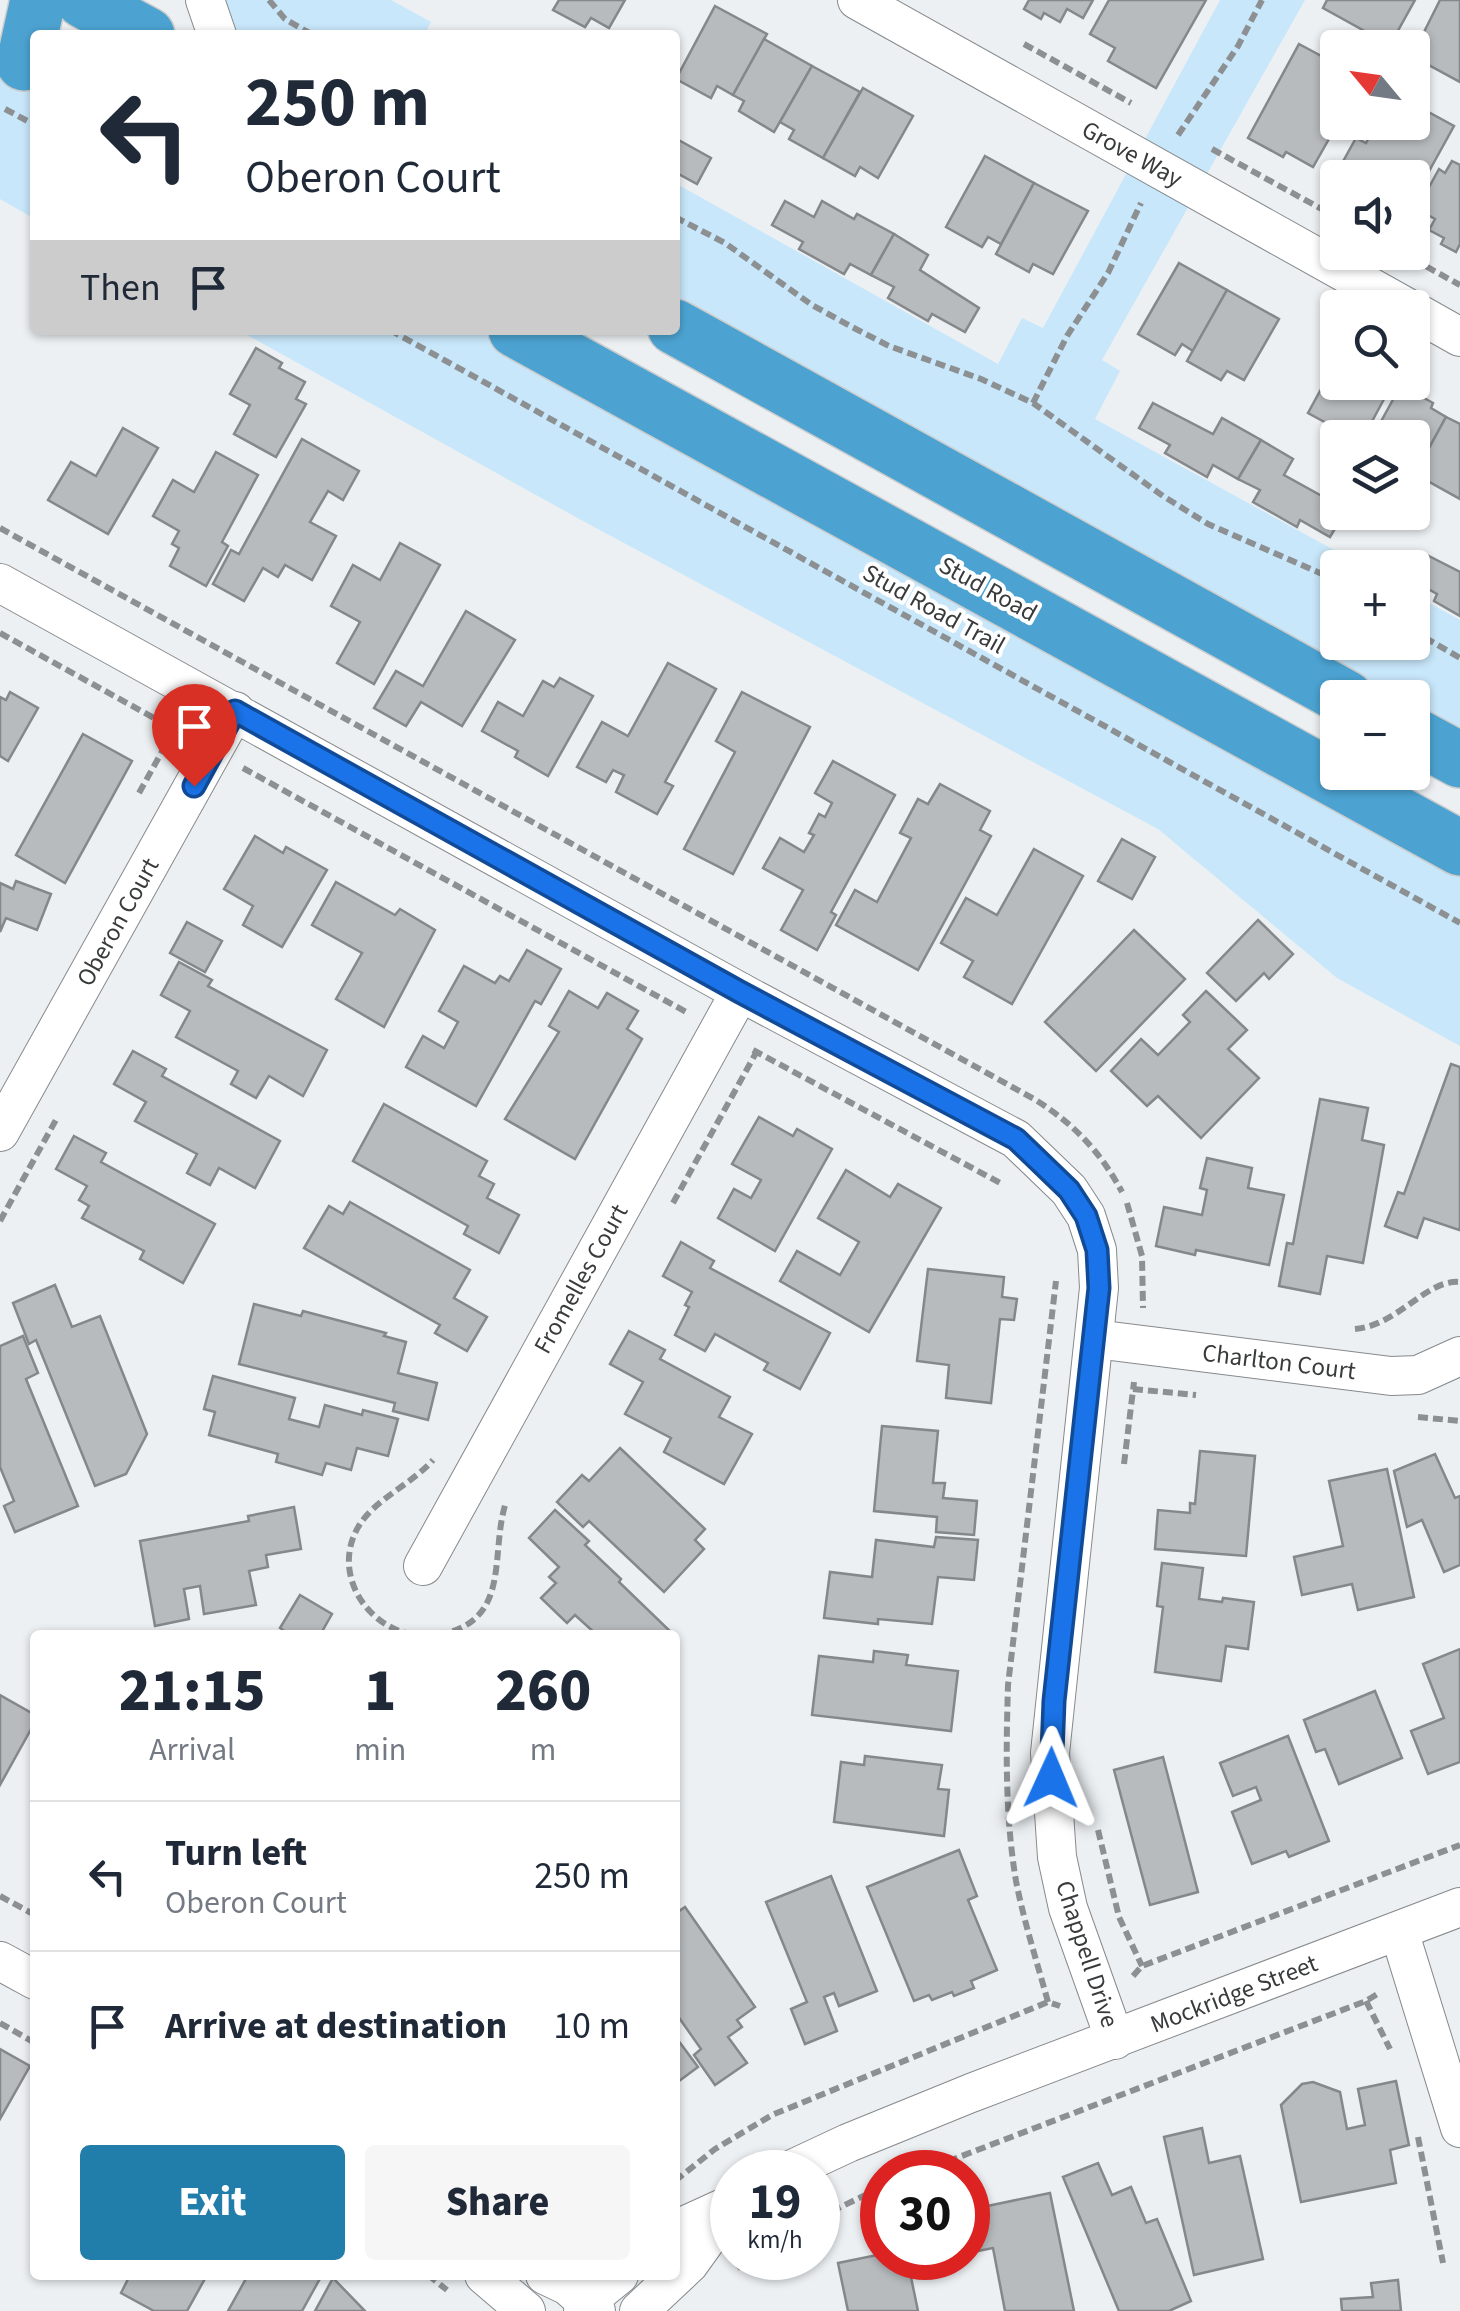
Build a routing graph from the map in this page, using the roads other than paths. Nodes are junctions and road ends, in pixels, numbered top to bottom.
1 (38, 0) edge
2 (84, 0) edge
3 (205, 0) edge
4 (857, 0) edge
5 (31, 30) edge
6 (55, 30) edge
7 (138, 30) edge
8 (215, 30) edge
9 (30, 36) edge
10 (24, 63) edge
11 (1376, 290) edge
12 (1430, 320) edge
13 (680, 329) edge
14 (525, 335) edge
15 (1460, 336) edge
16 (0, 583) edge
17 (1320, 684) edge
18 (235, 711) junction
19 (1430, 744) edge
20 (1460, 760) edge
21 (1460, 848) edge
22 (740, 992) junction
23 (0, 1132) edge
24 (1095, 1340) junction
25 (1460, 1356) edge
26 (423, 1566) dead end
27 (1460, 1906) edge
28 (1399, 1930) junction
29 (0, 1961) edge
30 (30, 1977) edge
31 (1115, 2040) junction
32 (1460, 2128) edge
33 (833, 2150) edge
34 (710, 2214) edge
35 (680, 2228) edge
36 (710, 2235) edge
37 (680, 2272) edge
38 (490, 2280) edge
39 (555, 2280) edge
40 (614, 2280) edge
41 (672, 2280) edge
42 (589, 2308) edge
43 (526, 2311) edge
44 (639, 2311) edge

1 - 5 highway
2 - 6 highway
2 - 7 highway
3 - 8 street
4 - 11 street, Grove Way
9 - 10 highway
12 - 15 street, Grove Way
13 - 17 highway
14 - 21 highway, Stud Road
16 - 18 street, Chappell Drive
18 - 22 street, Chappell Drive
18 - 23 street, Oberon Court
19 - 20 highway
22 - 24 street, Chappell Drive
22 - 26 street, Fromelles Court
24 - 25 street, Charlton Court
24 - 31 street, Chappell Drive
27 - 28 street, Mockridge Street
28 - 31 street, Mockridge Street
28 - 32 street
29 - 30 street
31 - 33 street, Mockridge Street
34 - 35 street
36 - 37 street
38 - 43 street
39 - 42 street
40 - 42 street
41 - 44 street

